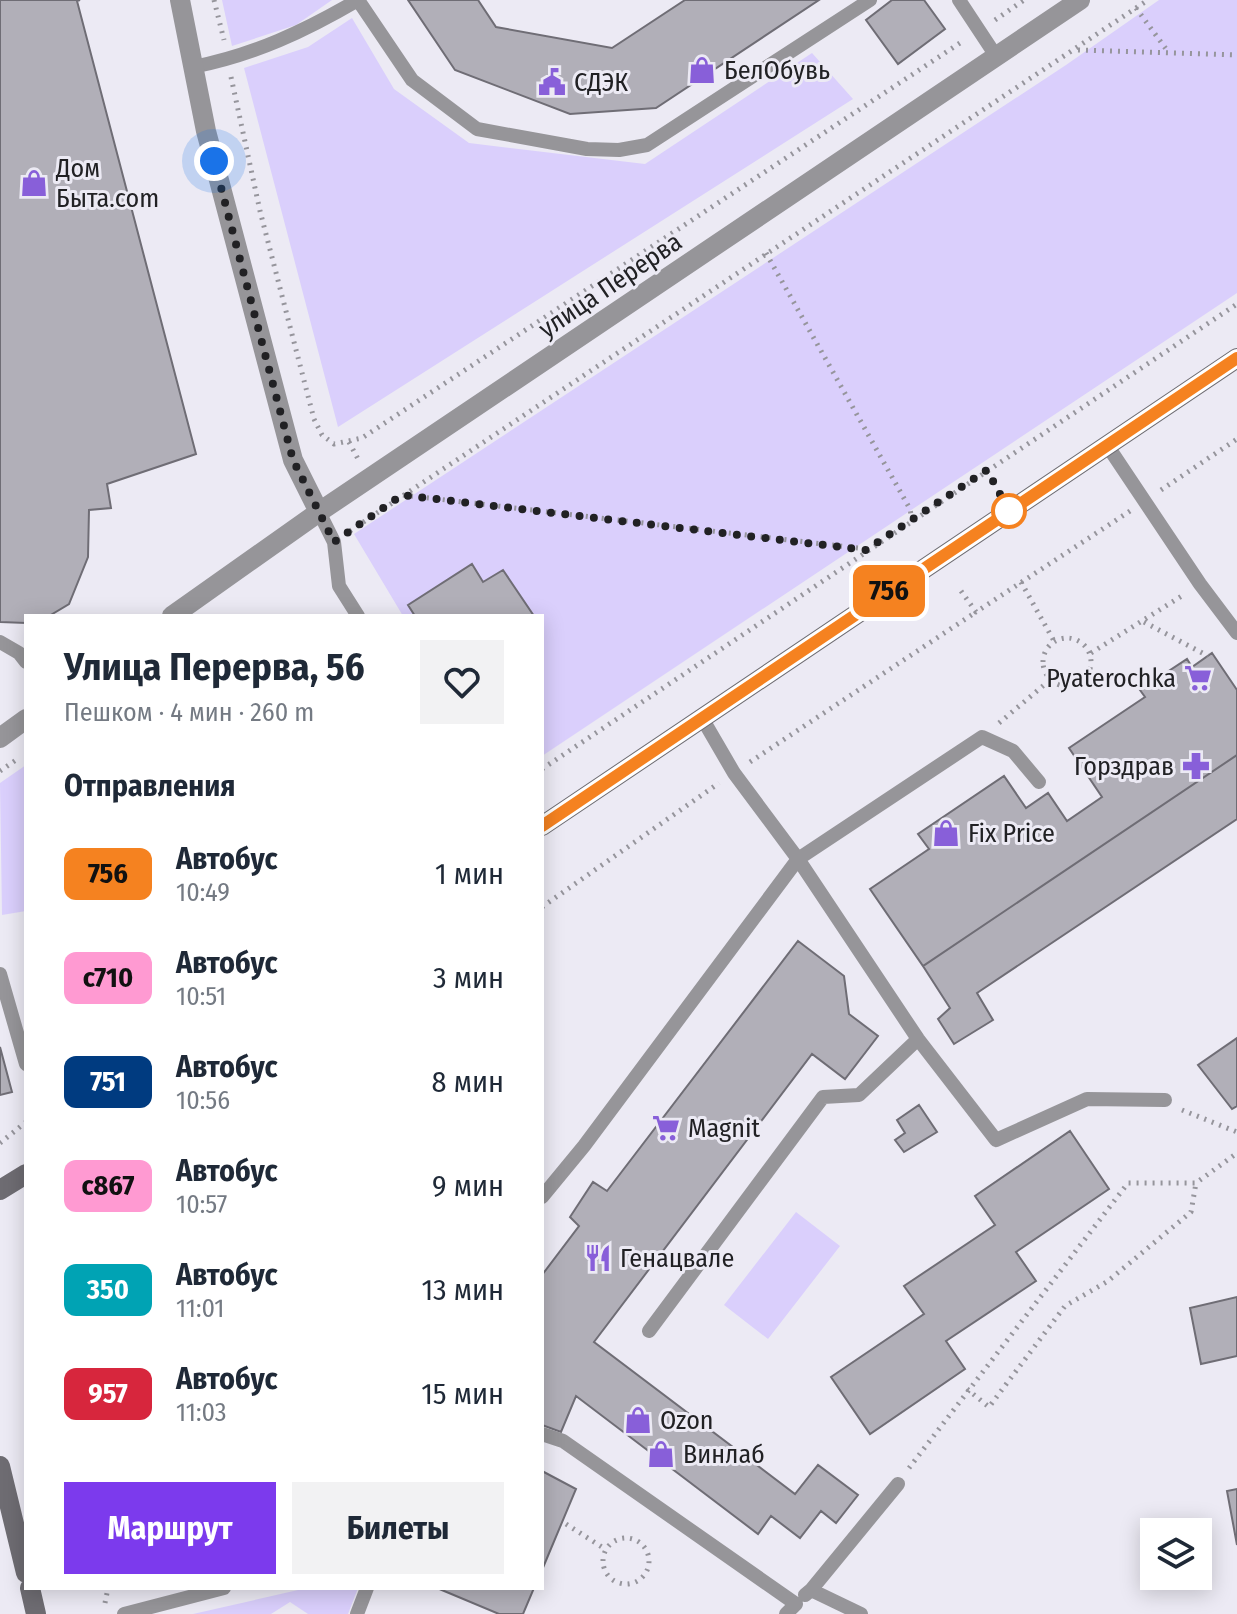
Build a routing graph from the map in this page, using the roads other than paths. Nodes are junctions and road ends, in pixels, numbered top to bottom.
1 (180, 0) edge
2 (870, 0) edge
3 (959, 0) edge
4 (1080, 0) edge
5 (996, 56) junction
6 (193, 67) junction
7 (1237, 358) edge
8 (1107, 445) junction
9 (319, 512) junction
10 (175, 614) edge
11 (357, 614) edge
12 (1237, 633) edge
13 (0, 642) edge
14 (24, 659) edge
15 (702, 718) junction
16 (24, 720) edge
17 (0, 738) edge
18 (1039, 782) dead end
19 (544, 825) edge
20 (798, 859) junction
21 (0, 974) edge
22 (918, 1039) junction
23 (24, 1057) edge
24 (1165, 1100) road end
25 (24, 1175) edge
26 (0, 1190) edge
27 (544, 1195) edge
28 (649, 1331) dead end
29 (544, 1435) edge
30 (0, 1466) edge
31 (898, 1484) road end
32 (24, 1565) edge
33 (30, 1590) edge
34 (216, 1590) edge
35 (366, 1590) edge
36 (811, 1590) junction
37 (791, 1609) edge
38 (36, 1614) edge
39 (124, 1614) edge
40 (357, 1614) edge
41 (861, 1614) edge

1 - 6 street
2 - 6 lane
3 - 5 lane
4 - 5 street, улица Перерва
5 - 9 street, улица Перерва
6 - 9 street
7 - 8 main road
8 - 12 lane
8 - 15 main road
9 - 10 street, улица Перерва
9 - 11 lane
13 - 14 lane
15 - 19 main road
15 - 20 lane
16 - 17 street
18 - 20 lane
20 - 22 lane
20 - 27 lane
21 - 23 lane
22 - 24 lane
22 - 28 lane
25 - 26 main road
29 - 37 lane
30 - 32 main road
31 - 36 lane
33 - 38 main road
34 - 39 lane
35 - 40 lane
36 - 37 lane
36 - 41 lane

